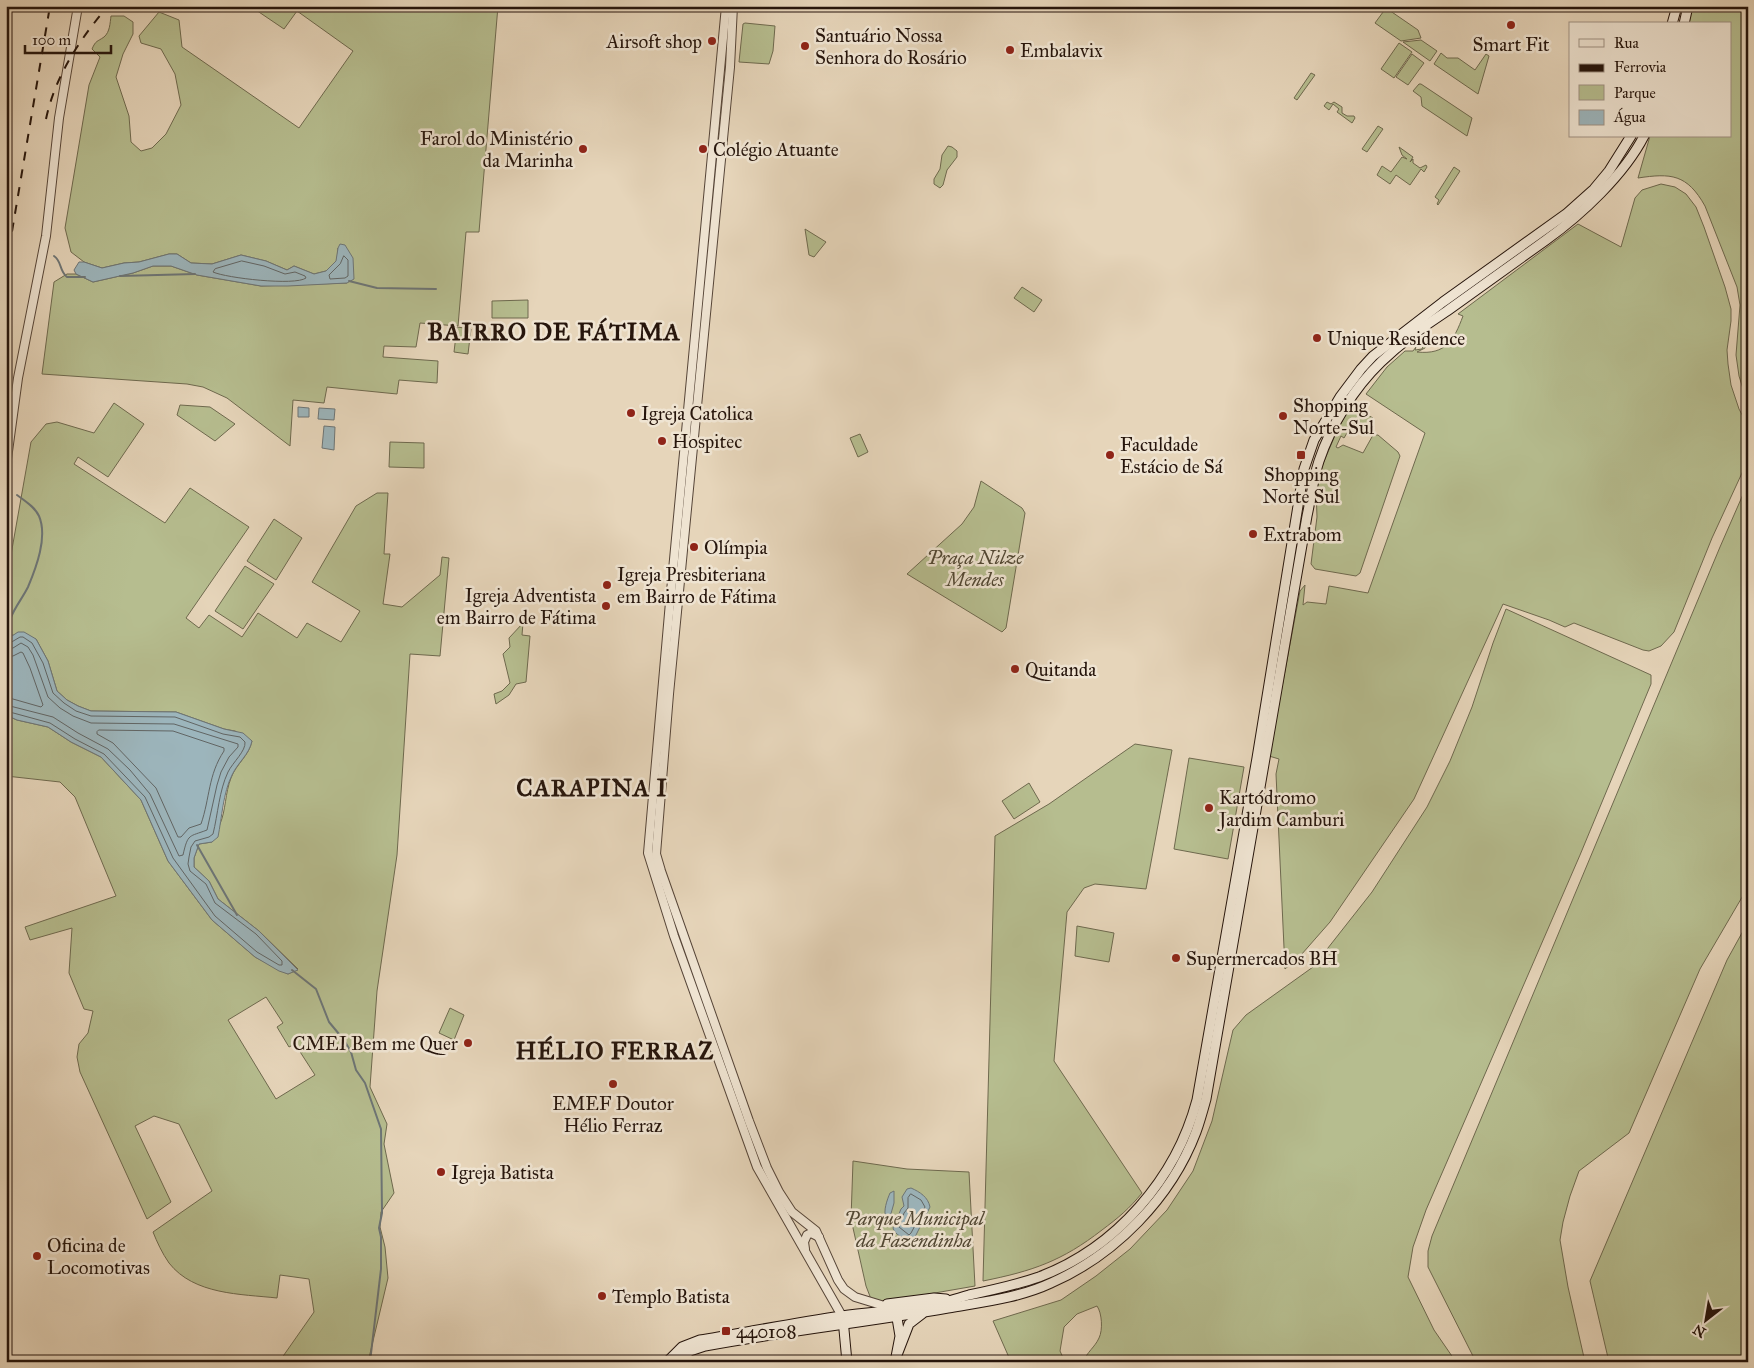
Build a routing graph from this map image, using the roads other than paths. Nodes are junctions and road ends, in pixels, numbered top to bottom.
1 (78, 6) edge
2 (726, 6) edge
3 (733, 6) edge
4 (1688, 6) edge
5 (1684, 22) edge
6 (1630, 138) edge
7 (1643, 138) edge
8 (6, 466) edge
9 (819, 1237) junction
10 (805, 1250) junction
11 (954, 1299) junction
12 (881, 1305) junction
13 (928, 1312) junction
14 (896, 1313) junction
15 (843, 1320) junction
16 (896, 1358) edge
17 (667, 1362) edge
18 (675, 1362) edge
19 (847, 1362) edge

1 - 8 street
2 - 10 street
3 - 9 street
4 - 5 main road
6 - 11 main road
7 - 13 main road
9 - 10 street
9 - 12 street
10 - 15 street
11 - 12 main road
11 - 14 main road
12 - 14 street
13 - 14 main road
13 - 16 main road
14 - 15 main road
14 - 16 main road
15 - 17 main road
15 - 18 main road
15 - 19 main road

